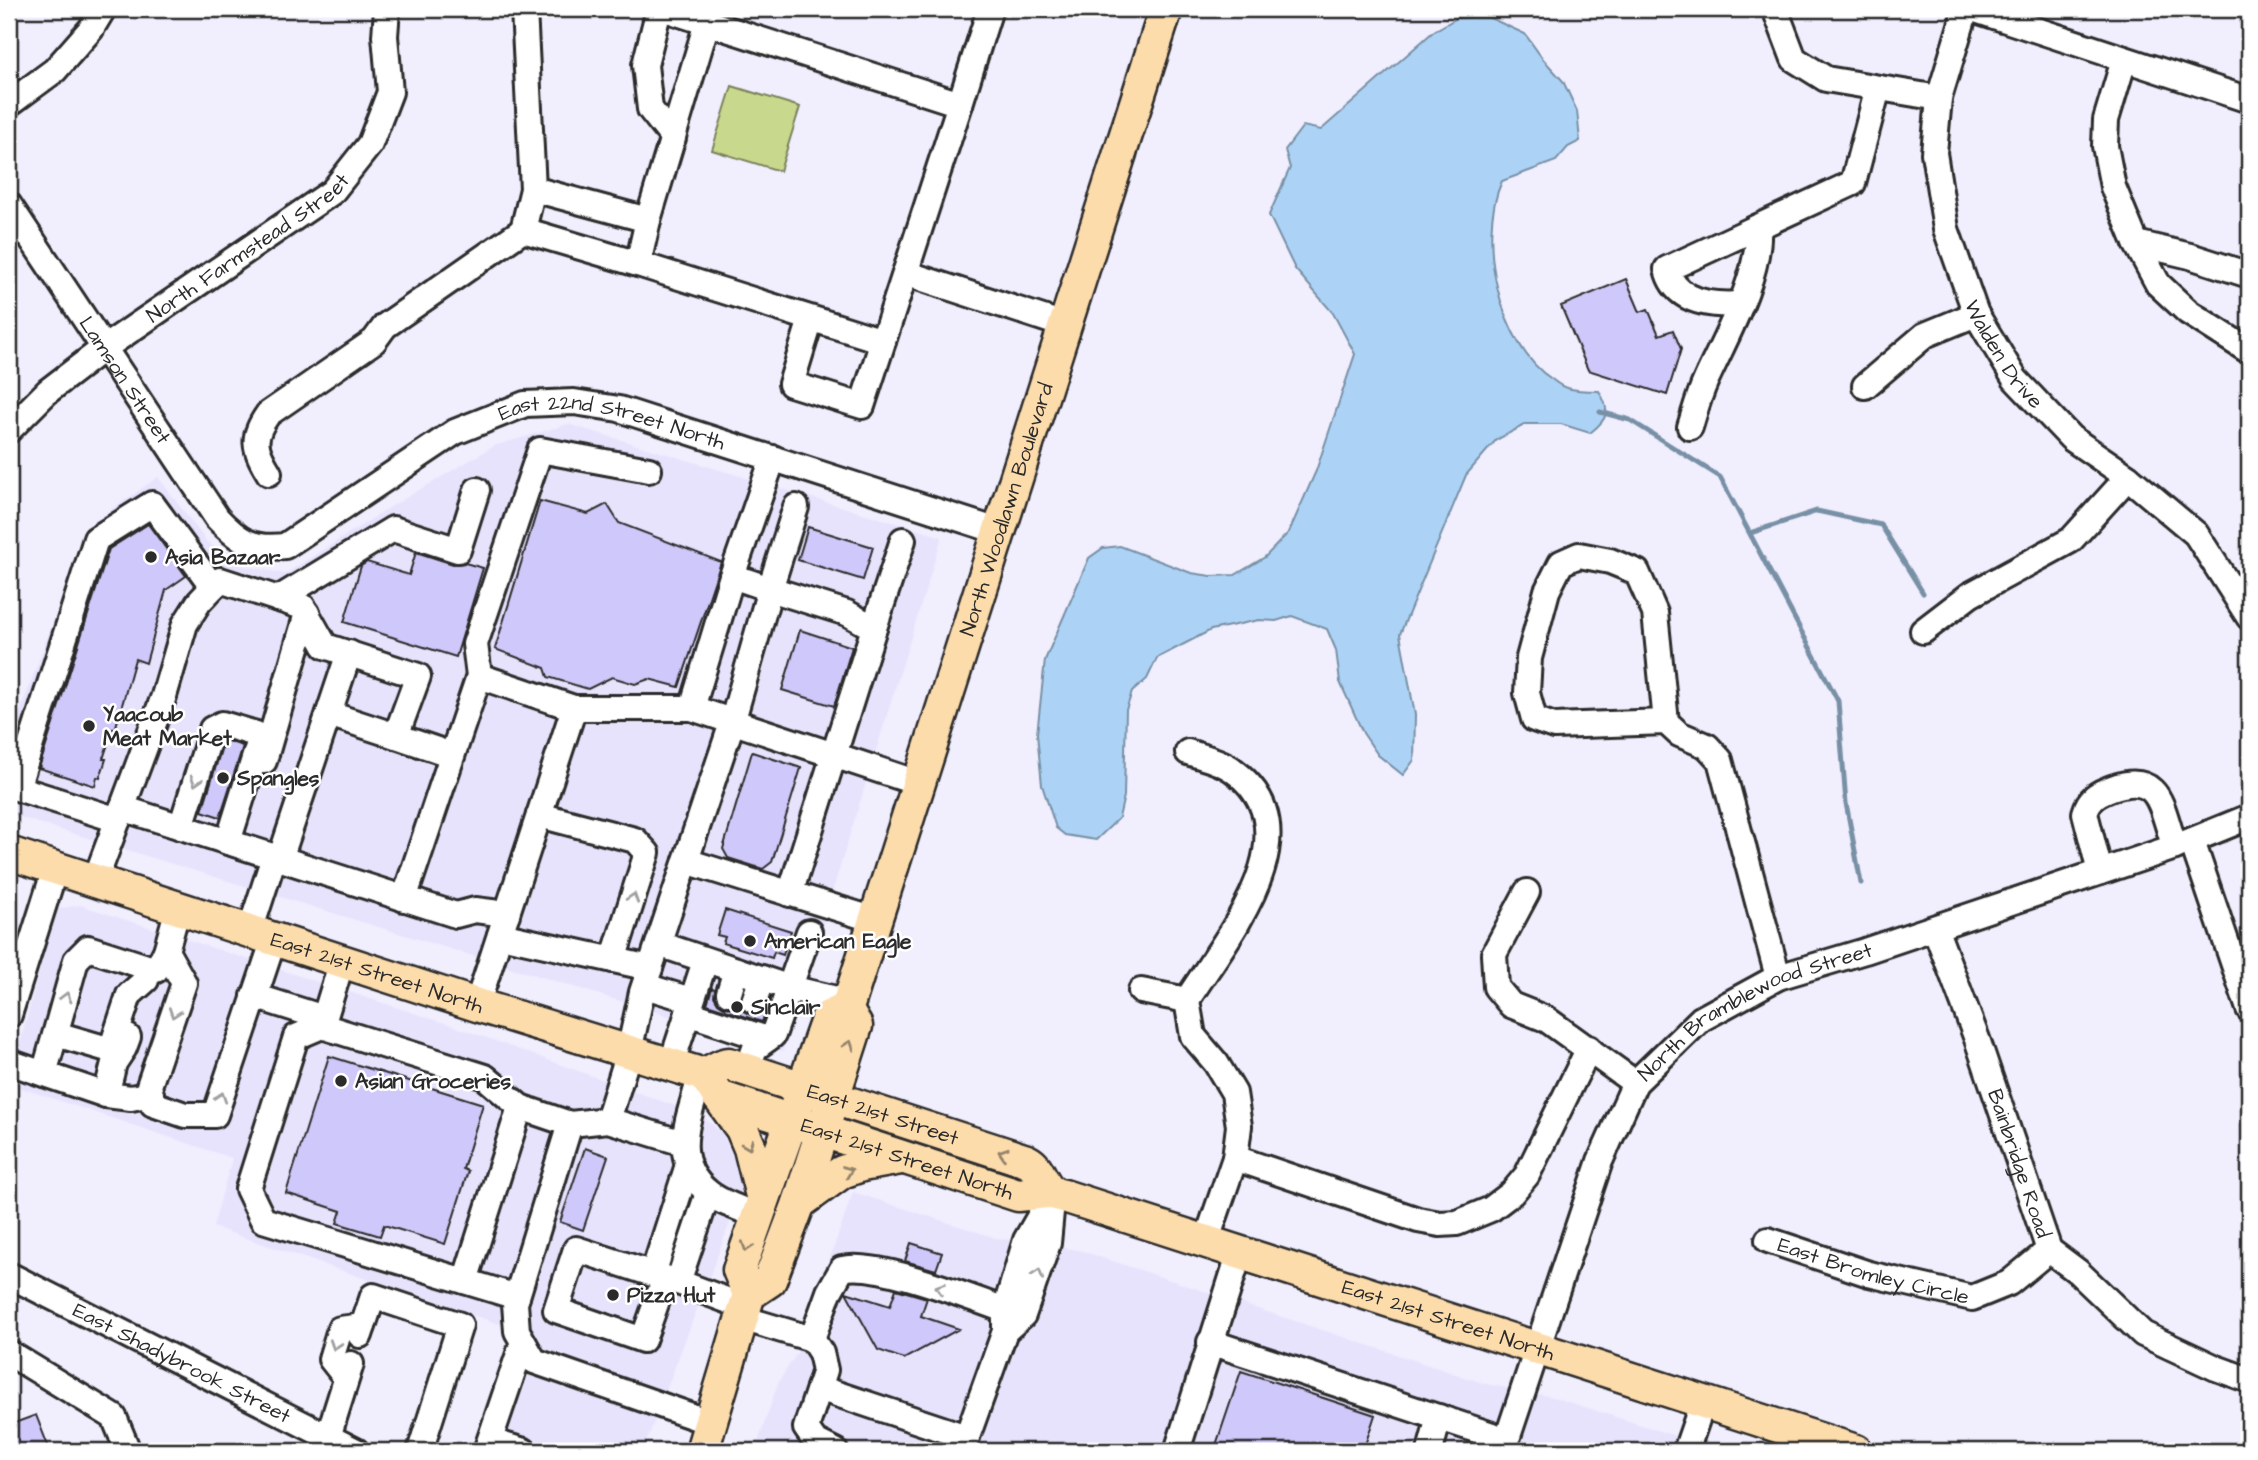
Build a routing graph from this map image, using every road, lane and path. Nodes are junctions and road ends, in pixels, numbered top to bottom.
1 (103, 9) edge
2 (387, 9) edge
3 (524, 9) edge
4 (662, 9) edge
5 (990, 9) edge
6 (1166, 9) edge
7 (1775, 9) edge
8 (1966, 9) edge
9 (1973, 9) edge
10 (707, 23) junction
11 (2124, 60) junction
12 (1878, 88) junction
13 (1939, 98) junction
14 (2249, 100) edge
15 (9, 104) edge
16 (960, 104) junction
17 (673, 138) junction
18 (533, 188) junction
19 (9, 205) edge
20 (648, 220) junction
21 (1758, 227) junction
22 (523, 230) junction
23 (2136, 243) junction
24 (638, 264) junction
25 (905, 273) junction
26 (2249, 275) edge
27 (1740, 304) junction
28 (1976, 314) junction
29 (811, 319) junction
30 (1064, 325) junction
31 (883, 341) junction
32 (104, 348) junction
33 (2249, 351) edge
34 (1865, 386) dead end
35 (1690, 427) dead end
36 (9, 430) edge
37 (773, 458) junction
38 (649, 470) dead end
39 (269, 473) dead end
40 (2128, 477) junction
41 (477, 490) dead end
42 (752, 516) junction
43 (998, 531) junction
44 (903, 540) dead end
45 (251, 545) joint
46 (732, 576) junction
47 (213, 587) junction
48 (770, 589) junction
49 (278, 599) junction
50 (307, 612) junction
51 (2249, 617) edge
52 (874, 628) junction
53 (1923, 631) dead end
54 (349, 653) junction
55 (479, 676) junction
56 (574, 708) junction
57 (692, 708) junction
58 (329, 714) junction
59 (1666, 722) junction
60 (732, 723) junction
61 (396, 736) junction
62 (1188, 752) dead end
63 (452, 755) junction
64 (833, 756) junction
65 (918, 783) junction
66 (120, 814) junction
67 (539, 814) junction
68 (2249, 817) edge
69 (181, 827) junction
70 (233, 844) junction
71 (2183, 844) junction
72 (9, 853) edge
73 (277, 858) junction
74 (686, 861) junction
75 (55, 869) junction
76 (2100, 872) junction
77 (95, 881) junction
78 (1527, 892) dead end
79 (790, 894) junction
80 (404, 899) junction
81 (178, 908) junction
82 (874, 920) junction
83 (503, 924) junction
84 (1935, 928) junction
85 (809, 932) dead end
86 (262, 935) junction
87 (659, 944) junction
88 (612, 960) junction
89 (342, 961) junction
90 (705, 961) junction
91 (154, 967) junction
92 (648, 977) junction
93 (1778, 977) junction
94 (790, 988) junction
95 (1141, 991) dead end
96 (254, 996) junction
97 (727, 1000) junction
98 (1187, 1000) junction
99 (477, 1005) junction
100 (690, 1006) junction
101 (847, 1006) junction
102 (2249, 1009) edge
103 (755, 1014) junction
104 (9, 1015) edge
105 (323, 1022) junction
106 (55, 1040) junction
107 (1589, 1048) junction
108 (629, 1052) junction
109 (9, 1062) edge
110 (114, 1063) junction
111 (671, 1065) junction
112 (747, 1070) junction
113 (44, 1074) junction
114 (1636, 1083) junction
115 (710, 1086) junction
116 (803, 1087) junction
117 (151, 1094) junction
118 (106, 1095) junction
119 (832, 1098) junction
120 (520, 1107) junction
121 (608, 1120) junction
122 (791, 1121) junction
123 (570, 1124) junction
124 (821, 1130) junction
125 (683, 1143) junction
126 (905, 1157) junction
127 (1235, 1158) junction
128 (687, 1168) junction
129 (708, 1193) junction
130 (1053, 1193) junction
131 (799, 1203) junction
132 (760, 1208) junction
133 (1768, 1240) dead end
134 (1206, 1241) junction
135 (2049, 1250) junction
136 (1240, 1252) junction
137 (9, 1275) edge
138 (666, 1278) junction
139 (465, 1281) junction
140 (517, 1297) junction
141 (746, 1307) junction
142 (1005, 1320) junction
143 (812, 1339) junction
144 (523, 1342) junction
145 (1210, 1342) junction
146 (1539, 1349) junction
147 (9, 1353) edge
148 (2249, 1380) edge
149 (819, 1388) junction
150 (1703, 1402) junction
151 (1439, 1417) junction
152 (328, 1437) junction
153 (705, 1437) edge
154 (964, 1444) edge
155 (488, 1446) edge
156 (1505, 1446) edge
157 (1843, 1449) edge
158 (128, 1451) edge
159 (356, 1451) edge
160 (420, 1451) edge
161 (524, 1451) edge
162 (835, 1451) edge
163 (1177, 1451) edge
164 (1430, 1451) edge
165 (1686, 1451) edge

1 - 15 street
2 - 32 street, North Farmstead Street
3 - 18 street
4 - 10 street
4 - 17 street
5 - 16 street
6 - 30 main road, North Woodlawn Boulevard
7 - 12 street
8 - 13 street, Walden Drive
9 - 11 street
10 - 16 street
10 - 17 street
11 - 14 street
11 - 23 street
12 - 13 street
12 - 21 street
13 - 28 street, Walden Drive
16 - 25 street
17 - 20 street
18 - 20 street
18 - 22 street
19 - 32 street, Lamson Street
20 - 24 street
21 - 27 street
21 - 27 street
22 - 24 street
22 - 39 street
23 - 26 street
23 - 33 street
24 - 29 street
25 - 30 street
25 - 31 street
27 - 35 street
28 - 34 street
28 - 40 street, Walden Drive
29 - 31 street
29 - 31 street
30 - 43 main road, North Woodlawn Boulevard
32 - 36 street, North Farmstead Street
32 - 45 street, Lamson Street
37 - 42 street
37 - 43 street, East 22nd Street North
37 - 45 street, East 22nd Street North
38 - 55 street
40 - 51 street, Walden Drive
40 - 53 street
41 - 49 street
42 - 46 street
42 - 48 street
43 - 65 main road, North Woodlawn Boulevard
44 - 52 street
46 - 48 street
46 - 57 street
47 - 49 street
47 - 66 street
47 - 66 street
48 - 52 street
48 - 60 street
49 - 50 street
50 - 54 street
50 - 70 street
52 - 64 street
54 - 58 street
54 - 61 street
55 - 56 street
55 - 63 street
56 - 57 street
56 - 67 street
57 - 60 street
58 - 61 street
58 - 73 street
59 - 59 street
59 - 93 street
60 - 64 street
60 - 74 street
61 - 63 street
62 - 98 street
63 - 80 street
64 - 65 street
64 - 79 street
65 - 82 main road, North Woodlawn Boulevard
66 - 69 street
66 - 77 street
67 - 83 street
88 -> 67 street
68 - 71 street, North Bramblewood Street
69 - 70 street
70 -> 69 street
70 - 73 street
71 - 76 street, North Bramblewood Street
71 - 76 street
71 - 102 street
72 - 75 main road, East 21st Street North
73 - 80 street
73 - 86 street
74 - 79 street
74 - 87 street
75 - 77 main road, East 21st Street North
75 - 104 street
76 - 84 street, North Bramblewood Street
77 - 81 main road, East 21st Street North
78 - 107 street
79 - 82 street
80 - 83 street
81 - 86 main road, East 21st Street North
81 - 91 street
82 - 101 main road, North Woodlawn Boulevard
83 - 88 street
83 - 99 street
84 - 93 street, North Bramblewood Street
84 - 135 street, Bainbridge Road
85 - 94 street
86 - 89 main road, East 21st Street North
86 - 96 street
87 - 90 street
87 - 92 street
88 - 92 street
89 - 99 main road, East 21st Street North
89 - 105 street
90 - 97 street
90 - 100 street
91 - 106 street
106 -> 91 street
91 - 110 street
91 -> 117 street
92 - 100 street
92 - 108 street
93 - 114 street, North Bramblewood Street
94 - 101 street
94 - 103 street
94 - 103 street
95 - 98 street
96 - 105 street
117 -> 96 street
97 - 100 street
97 - 103 street
97 - 103 street
98 - 127 street
99 - 108 main road, East 21st Street North
100 - 111 street
101 - 116 main road, North Woodlawn Boulevard
119 -> 101 main road, North Woodlawn Boulevard
103 - 112 street
105 - 120 street
105 - 139 street
106 - 110 street
106 - 113 street
107 - 114 street
107 - 127 street
108 - 111 main road, East 21st Street North
108 - 121 street
109 - 113 street
110 - 118 street
111 - 115 main road, East 21st Street North
112 - 115 main road, East 21st Street
112 - 116 main road, East 21st Street
113 - 118 street
114 - 146 street, North Bramblewood Street
115 - 122 main road, East 21st Street North
115 - 125 street
115 -> 132 main road
116 - 119 main road, East 21st Street
116 - 122 main road, North Woodlawn Boulevard
117 - 118 street
119 - 124 main road, North Woodlawn Boulevard
130 -> 119 main road, East 21st Street
120 - 123 street
120 - 139 street
121 - 123 street
121 - 125 street
122 - 124 main road, East 21st Street North
122 - 132 main road, North Woodlawn Boulevard
123 - 140 street
124 - 126 main road, East 21st Street North
124 - 131 main road, North Woodlawn Boulevard
125 - 128 street
126 - 130 main road, East 21st Street North
131 -> 126 main road
127 - 134 street
128 - 129 street
128 - 138 street
129 - 132 street
129 - 138 street
130 - 134 main road, East 21st Street North
130 - 142 street
131 - 141 main road, North Woodlawn Boulevard
132 -> 141 main road, North Woodlawn Boulevard
133 - 135 street, East Bromley Circle
134 - 136 main road, East 21st Street North
135 - 148 street, Bainbridge Road
136 - 145 street
136 - 146 main road, East 21st Street North
137 - 152 street, East Shadybrook Street
138 - 138 street
138 - 141 street
139 - 140 street
140 - 144 street
141 - 143 street
141 - 153 main road, North Woodlawn Boulevard
142 -> 143 street
142 - 154 street
143 - 149 street
144 - 153 street
144 - 155 street
145 - 151 street
145 - 163 street
146 - 150 main road, East 21st Street North
146 - 156 street, North Bramblewood Street
147 - 158 street
149 - 154 street
149 - 162 street
150 - 157 main road, East 21st Street North
150 - 165 street
151 - 156 street
151 - 164 street
152 - 159 street, East Shadybrook Street
160 -> 152 street
155 - 161 street

